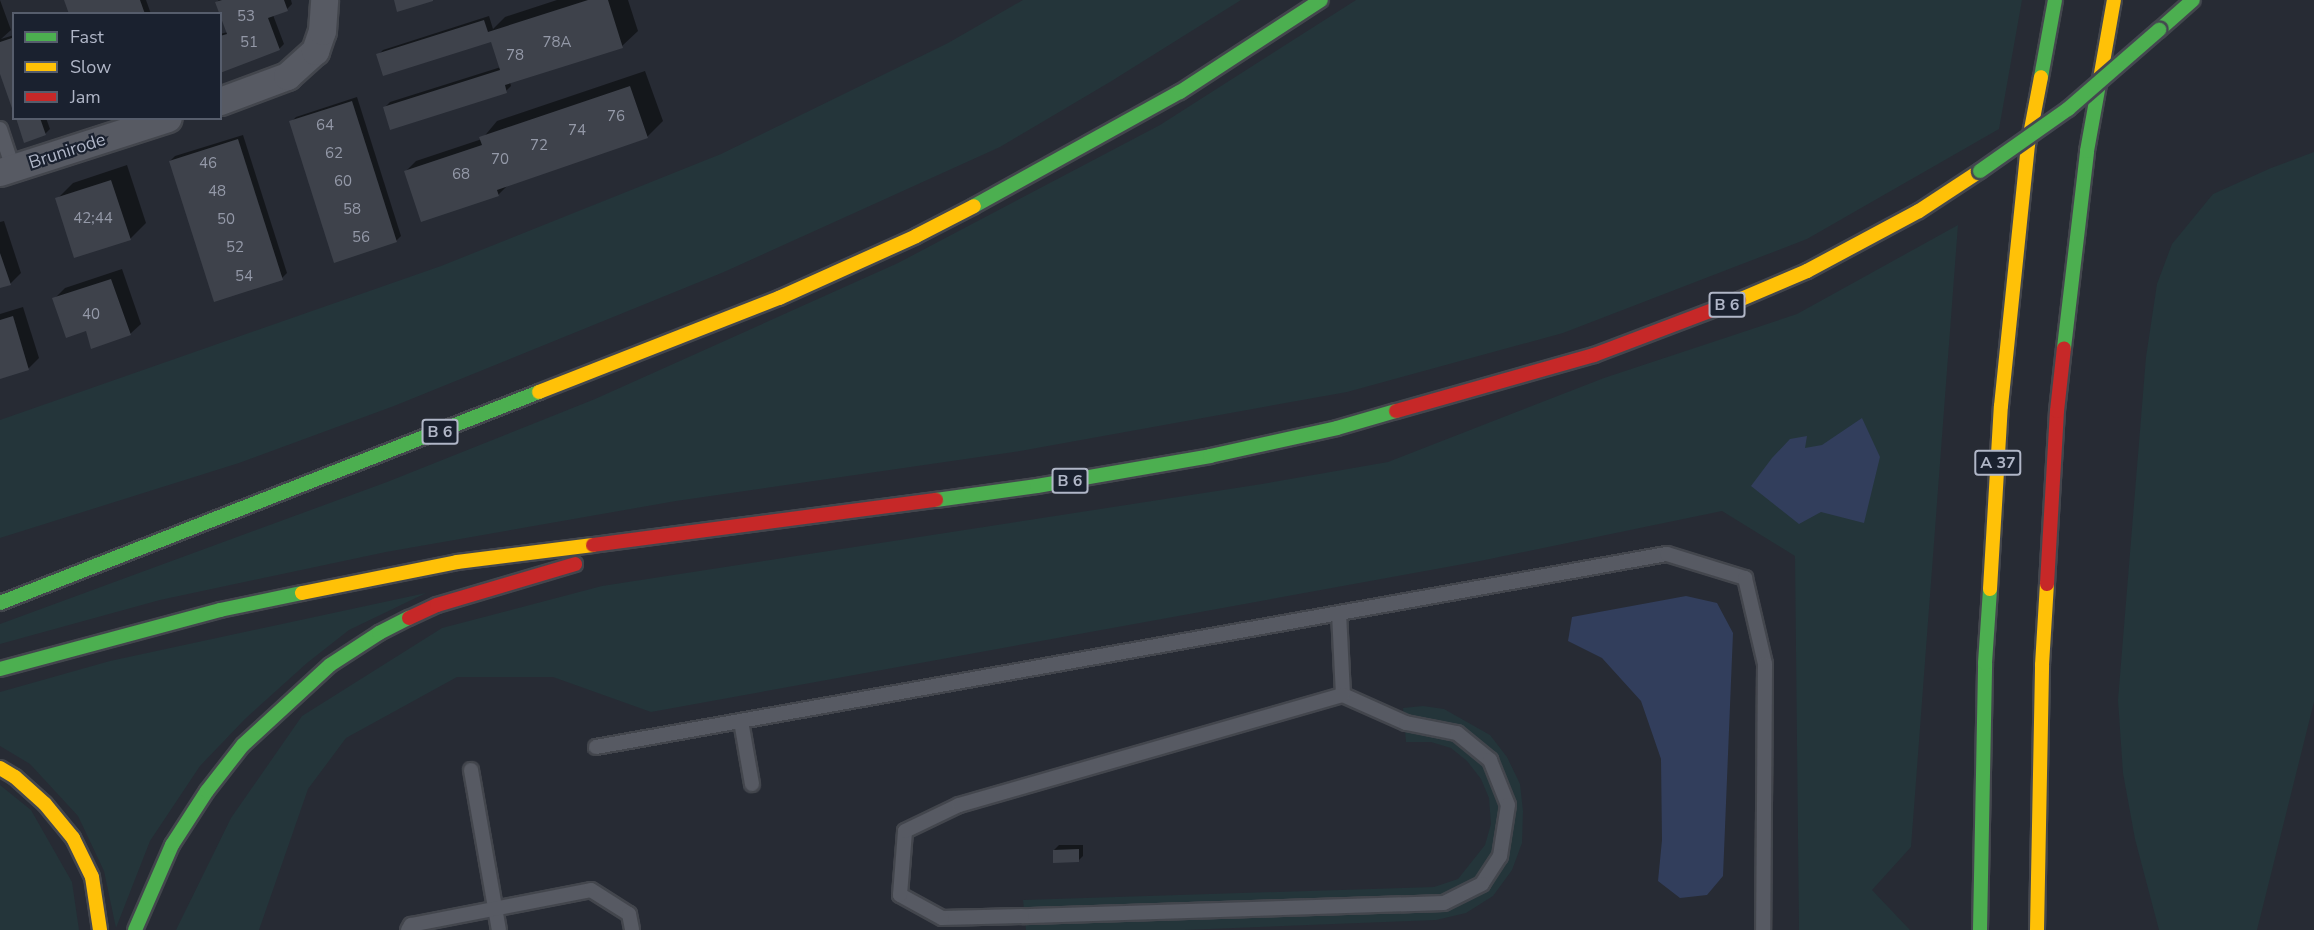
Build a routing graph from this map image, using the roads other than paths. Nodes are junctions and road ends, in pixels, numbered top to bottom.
1 (324, 0) edge
2 (1321, 0) edge
3 (2055, 0) edge
4 (2114, 0) edge
5 (2193, 0) edge
6 (222, 101) edge
7 (162, 120) edge
8 (0, 129) edge
9 (6, 170) edge
10 (678, 535) junction
11 (100, 565) junction
12 (33, 575) dead end
13 (0, 603) edge
14 (1338, 614) junction
15 (0, 669) edge
16 (1343, 694) junction
17 (741, 721) junction
18 (596, 747) dead end
19 (0, 768) edge
20 (471, 770) dead end
21 (752, 784) dead end
22 (496, 910) junction
23 (100, 930) edge
24 (135, 930) edge
25 (408, 930) edge
26 (499, 930) edge
27 (632, 930) edge
28 (1763, 930) edge
29 (1980, 930) edge
30 (2037, 930) edge

1 - 6 street
2 - 11 highway, B 6
3 - 29 highway, A 37
4 - 30 highway
5 - 10 highway, B 6, bridge
7 - 9 street, Brunirode
8 - 9 lane
10 - 15 highway, B 6
10 - 24 highway
11 - 12 highway
11 - 13 highway, B 6
14 - 16 lane
14 - 17 lane
14 - 28 lane
16 - 16 lane
17 - 18 lane
17 - 21 lane
19 - 23 highway
20 - 22 lane
22 - 25 lane
22 - 26 lane
22 - 27 lane

